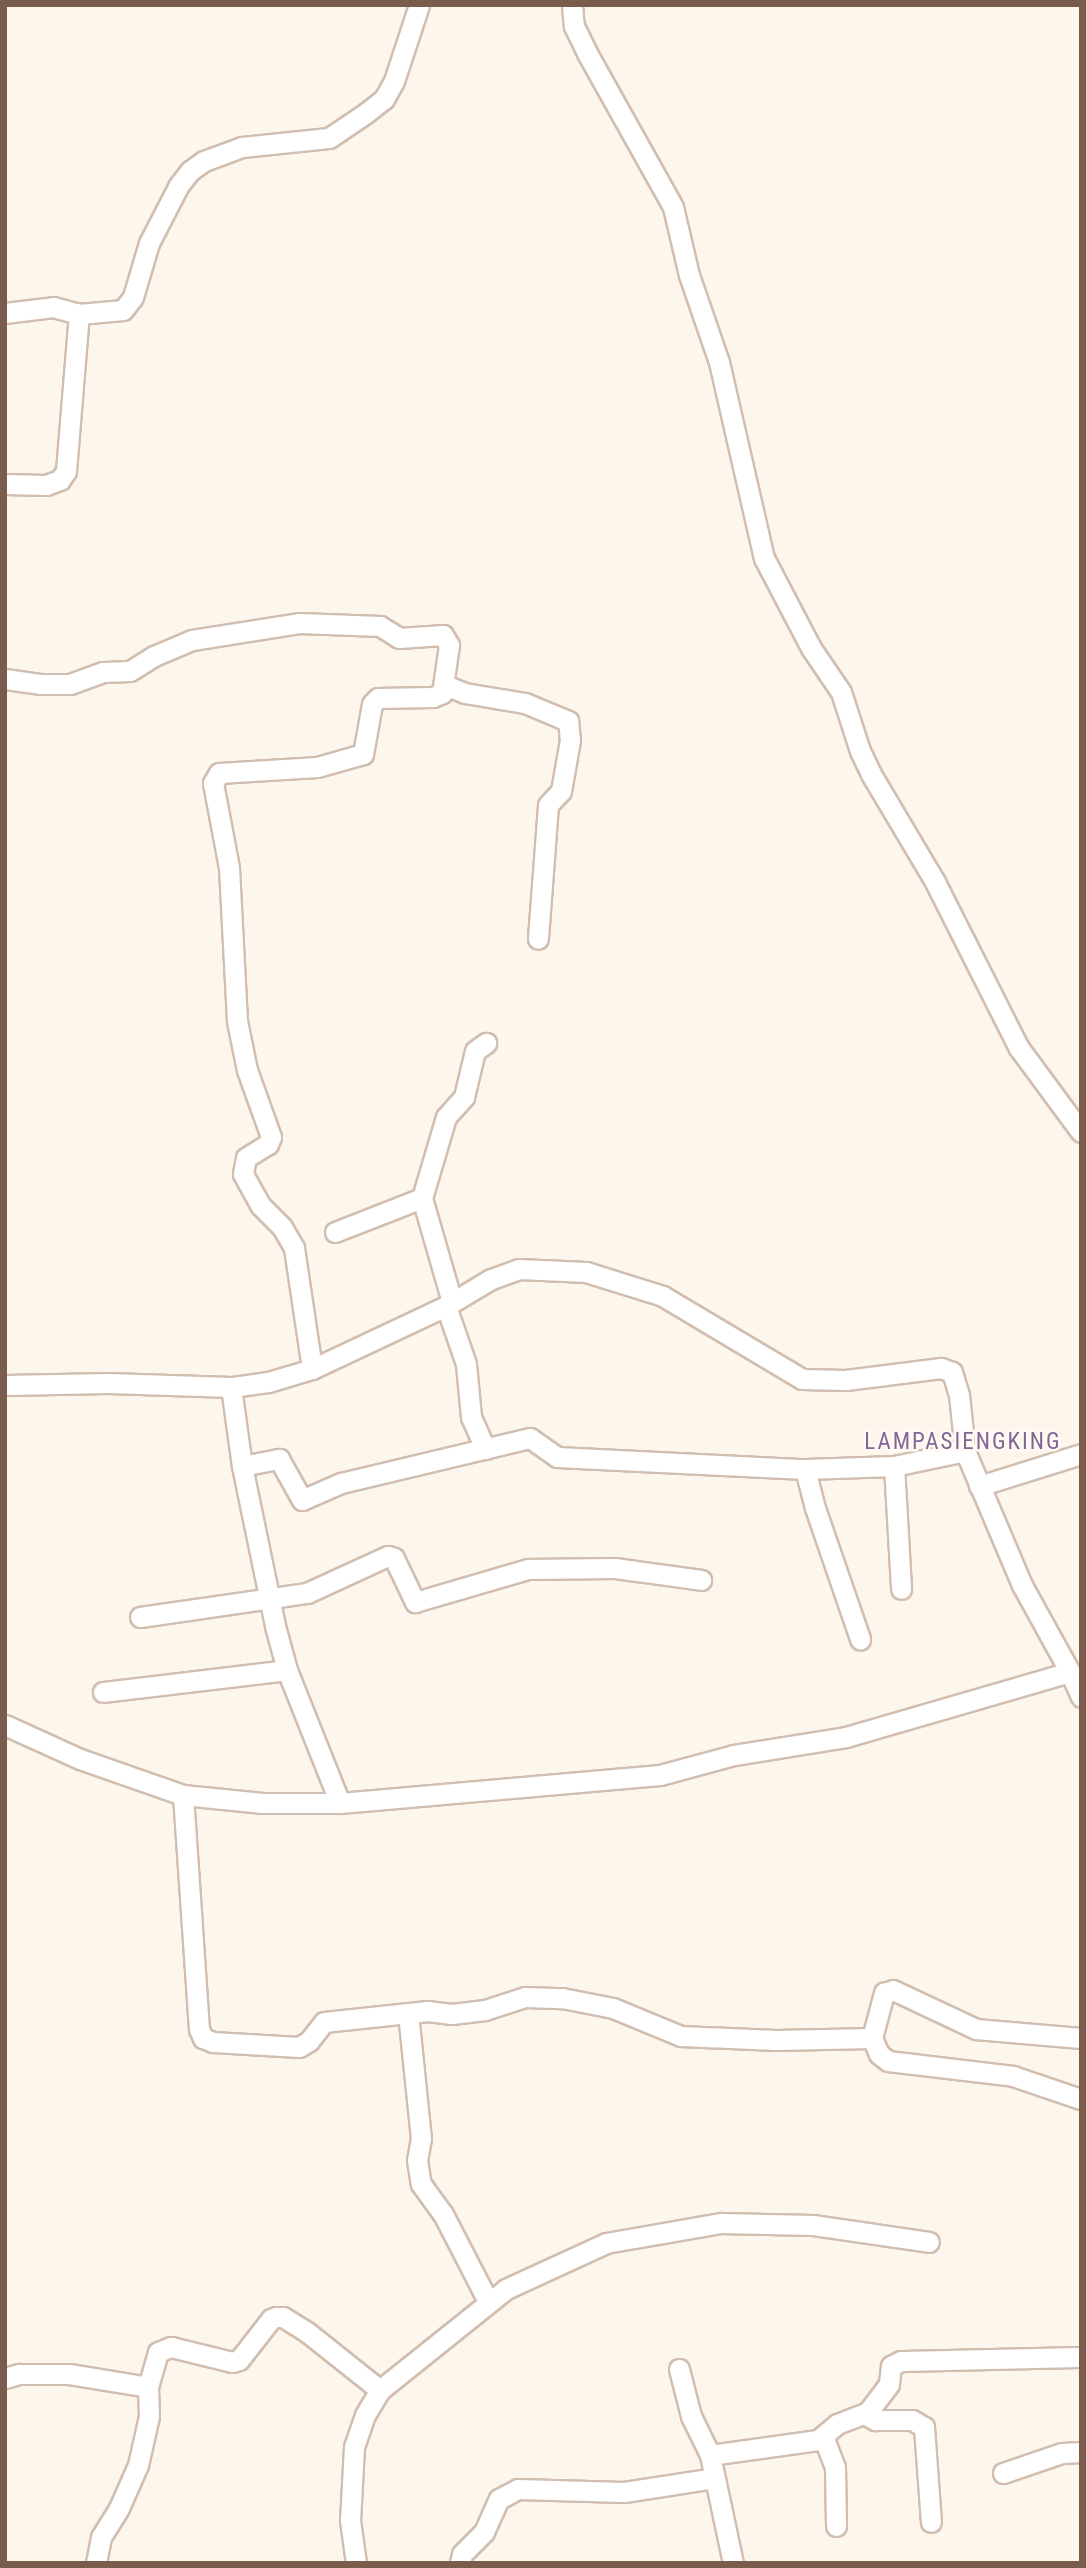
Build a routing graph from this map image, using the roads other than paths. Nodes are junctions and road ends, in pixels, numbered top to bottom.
1 (419, 5) edge
2 (572, 5) edge
3 (5, 313) edge
4 (79, 314) junction
5 (5, 484) edge
6 (5, 678) edge
7 (445, 685) junction
8 (538, 939) dead end
9 (486, 1043) dead end
10 (1081, 1132) edge
11 (422, 1198) junction
12 (335, 1232) dead end
13 (449, 1304) junction
14 (312, 1369) junction
15 (5, 1385) edge
16 (231, 1387) junction
17 (485, 1449) junction
18 (965, 1451) junction
19 (1081, 1454) edge
20 (242, 1466) junction
21 (894, 1466) junction
22 (805, 1469) junction
23 (979, 1486) junction
24 (701, 1580) dead end
25 (901, 1589) dead end
26 (270, 1598) junction
27 (140, 1617) dead end
28 (860, 1640) dead end
29 (287, 1670) junction
30 (1070, 1672) junction
31 (103, 1692) dead end
32 (1081, 1697) edge
33 (5, 1725) edge
34 (183, 1795) junction
35 (340, 1804) junction
36 (408, 2013) junction
37 (872, 2038) junction
38 (1081, 2038) edge
39 (1081, 2099) edge
40 (929, 2242) dead end
41 (488, 2301) junction
42 (1081, 2357) edge
43 (680, 2369) dead end
44 (5, 2378) edge
45 (148, 2388) junction
46 (380, 2390) junction
47 (864, 2414) junction
48 (823, 2436) junction
49 (1081, 2452) edge
50 (710, 2455) junction
51 (1003, 2473) dead end
52 (714, 2478) junction
53 (931, 2522) dead end
54 (836, 2526) dead end
55 (96, 2563) edge
56 (356, 2563) edge
57 (460, 2563) edge
58 (733, 2563) edge

1 - 4 street
2 - 10 street
3 - 4 street
4 - 5 street
6 - 7 street
7 - 8 street
7 - 14 street
9 - 11 street
11 - 12 street
11 - 13 street
13 - 14 street
13 - 17 street
13 - 18 street
14 - 16 street
15 - 16 street
16 - 20 street
17 - 20 street
17 - 22 street
18 - 21 street
18 - 23 street
19 - 23 street
20 - 26 street
21 - 22 street
21 - 25 street
22 - 28 street
23 - 30 street
24 - 26 street
26 - 27 street
26 - 29 street
29 - 31 street
29 - 35 street
30 - 32 street
30 - 35 street
33 - 34 street
34 - 35 street
34 - 36 street
36 - 37 street
36 - 41 street
37 - 38 street
37 - 39 street
40 - 41 street
41 - 46 street
42 - 47 street
43 - 50 street
44 - 45 street
45 - 46 street
45 - 55 street
46 - 56 street
47 - 48 street
47 - 53 street
48 - 50 street
48 - 54 street
49 - 51 street
50 - 52 street
52 - 57 street
52 - 58 street

